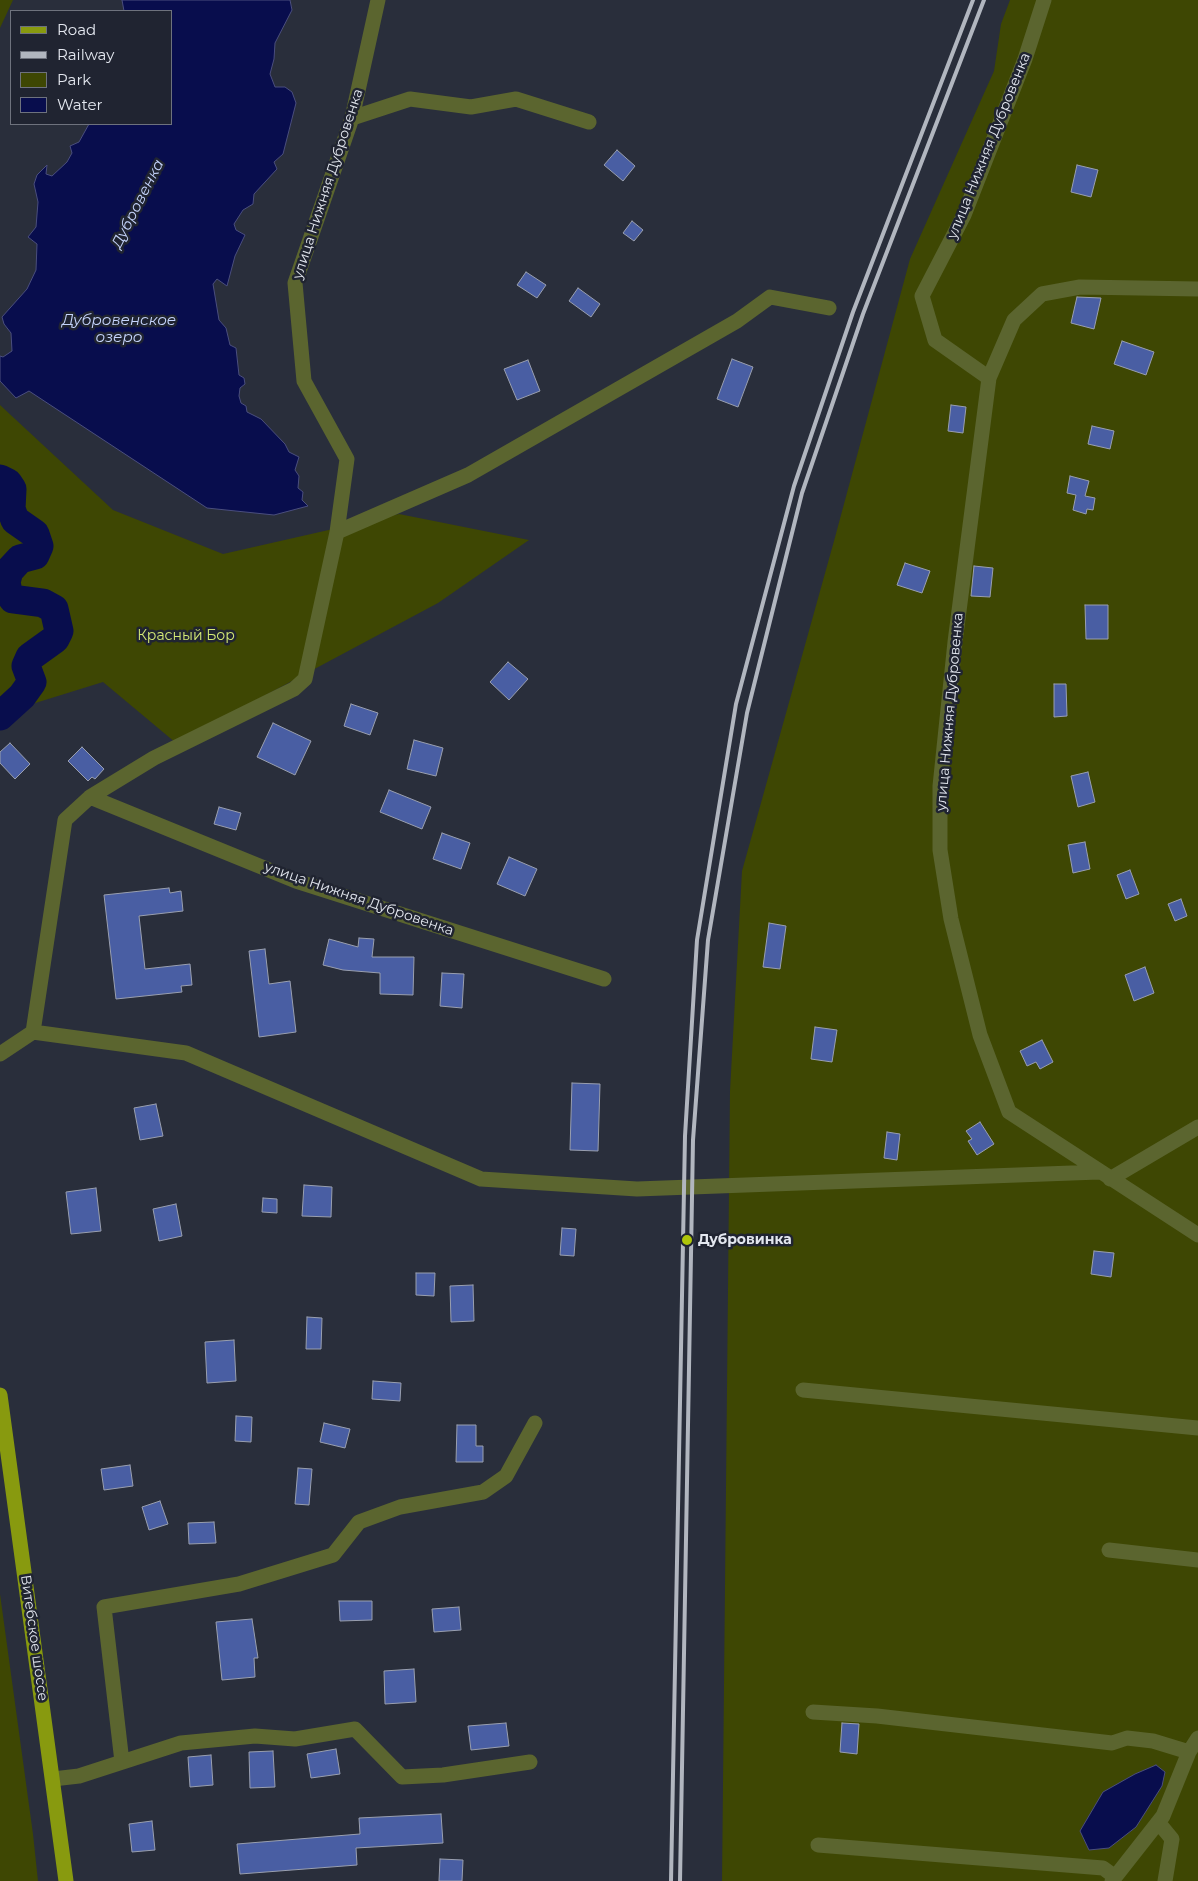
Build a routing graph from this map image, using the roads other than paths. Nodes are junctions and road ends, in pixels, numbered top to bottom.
1 (378, 0) edge
2 (1044, 0) edge
3 (352, 118) junction
4 (589, 122) dead end
5 (1198, 289) edge
6 (829, 308) dead end
7 (989, 378) junction
8 (337, 532) junction
9 (90, 797) junction
10 (604, 979) dead end
11 (33, 1032) junction
12 (0, 1054) edge
13 (1198, 1127) edge
14 (1104, 1176) junction
15 (1198, 1235) edge
16 (802, 1390) dead end
17 (0, 1395) edge
18 (535, 1423) dead end
19 (1198, 1428) edge
20 (1109, 1550) dead end
21 (1198, 1560) edge
22 (813, 1712) dead end
23 (1198, 1738) edge
24 (1189, 1752) junction
25 (122, 1762) junction
26 (530, 1762) dead end
27 (53, 1779) junction
28 (1158, 1822) junction
29 (818, 1846) dead end
30 (1113, 1878) edge
31 (66, 1881) edge
32 (1165, 1881) edge

1 - 3 street, улица Нижняя Дубровенка
2 - 7 street, улица Нижняя Дубровенка
3 - 4 street
3 - 8 street, улица Нижняя Дубровенка
5 - 7 street, улица Нижняя Дубровенка
6 - 8 street
7 - 14 street, улица Нижняя Дубровенка
8 - 9 street, улица Нижняя Дубровенка
9 - 10 street, улица Нижняя Дубровенка
9 - 11 street, улица Нижняя Дубровенка
11 - 12 street
11 - 14 street
13 - 14 street
14 - 15 street, улица Нижняя Дубровенка
16 - 19 street
17 - 27 main road, Витебское шоссе
18 - 25 street
20 - 21 street
22 - 24 street
23 - 24 street
24 - 28 street
25 - 26 street
25 - 27 street
27 - 31 main road, Витебское шоссе
28 - 30 street
28 - 32 street
29 - 30 street

